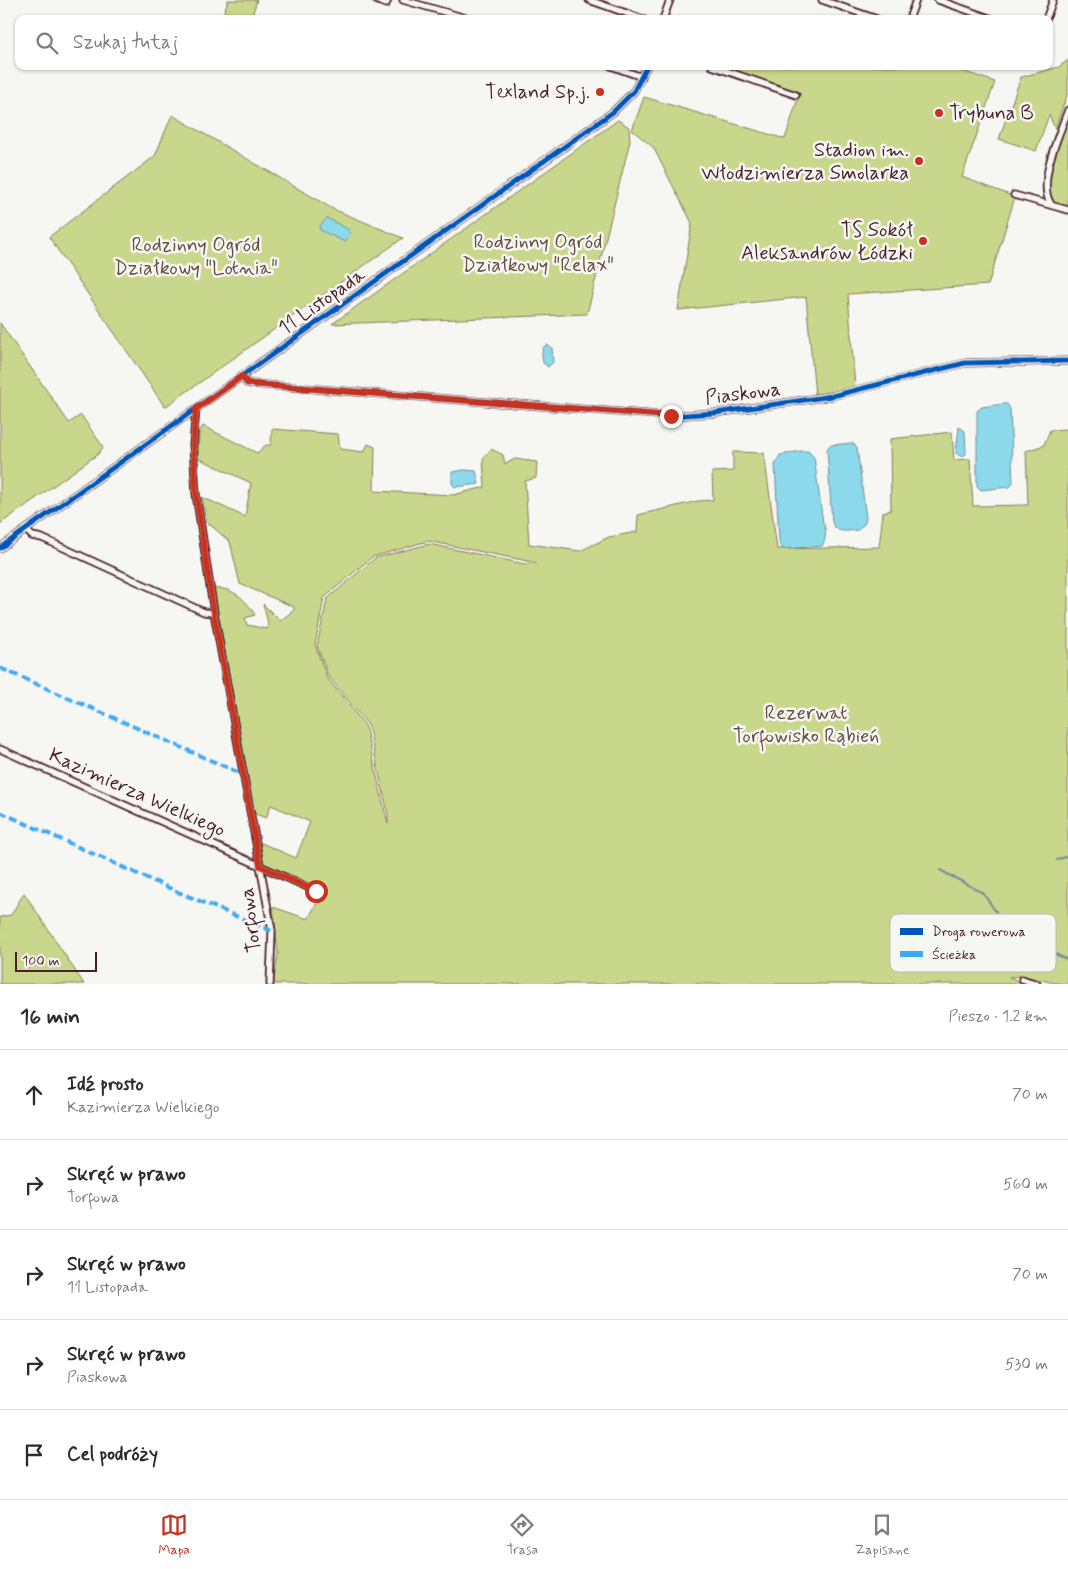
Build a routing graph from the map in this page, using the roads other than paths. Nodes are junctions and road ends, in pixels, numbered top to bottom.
1 (376, 0) edge
2 (403, 0) edge
3 (589, 0) edge
4 (670, 0) edge
5 (822, 0) edge
6 (916, 0) edge
7 (938, 0) edge
8 (1053, 0) edge
9 (387, 2) edge
10 (455, 15) edge
11 (632, 15) edge
12 (664, 15) edge
13 (865, 15) edge
14 (911, 15) edge
15 (981, 15) edge
16 (1047, 15) edge
17 (622, 70) edge
18 (645, 70) edge
19 (724, 70) edge
20 (642, 77) junction
21 (796, 94) dead end
22 (1068, 110) edge
23 (1014, 195) dead end
24 (1051, 204) junction
25 (1068, 210) edge
26 (1068, 361) edge
27 (242, 376) junction
28 (196, 409) junction
29 (26, 530) junction
30 (0, 548) edge
31 (214, 614) junction
32 (0, 749) edge
33 (260, 866) junction
34 (316, 891) dead end
35 (1022, 979) dead end
36 (270, 984) edge
37 (1037, 984) edge

1 - 9 street
2 - 10 street
3 - 11 street
4 - 12 street
5 - 13 street
6 - 14 street
7 - 15 street
8 - 16 street
17 - 20 street
18 - 20 street, 11 Listopada
19 - 21 street
20 - 27 street, 11 Listopada
22 - 24 street
23 - 24 street
24 - 25 street
26 - 27 street, Piaskowa
27 - 28 street, 11 Listopada
28 - 29 street, 11 Listopada
28 - 31 street, Torfowa
29 - 30 street, 11 Listopada
29 - 31 street
31 - 33 street, Torfowa
32 - 33 street, Kazimierza Wielkiego
33 - 34 street, Kazimierza Wielkiego
33 - 36 street, Torfowa
35 - 37 street

